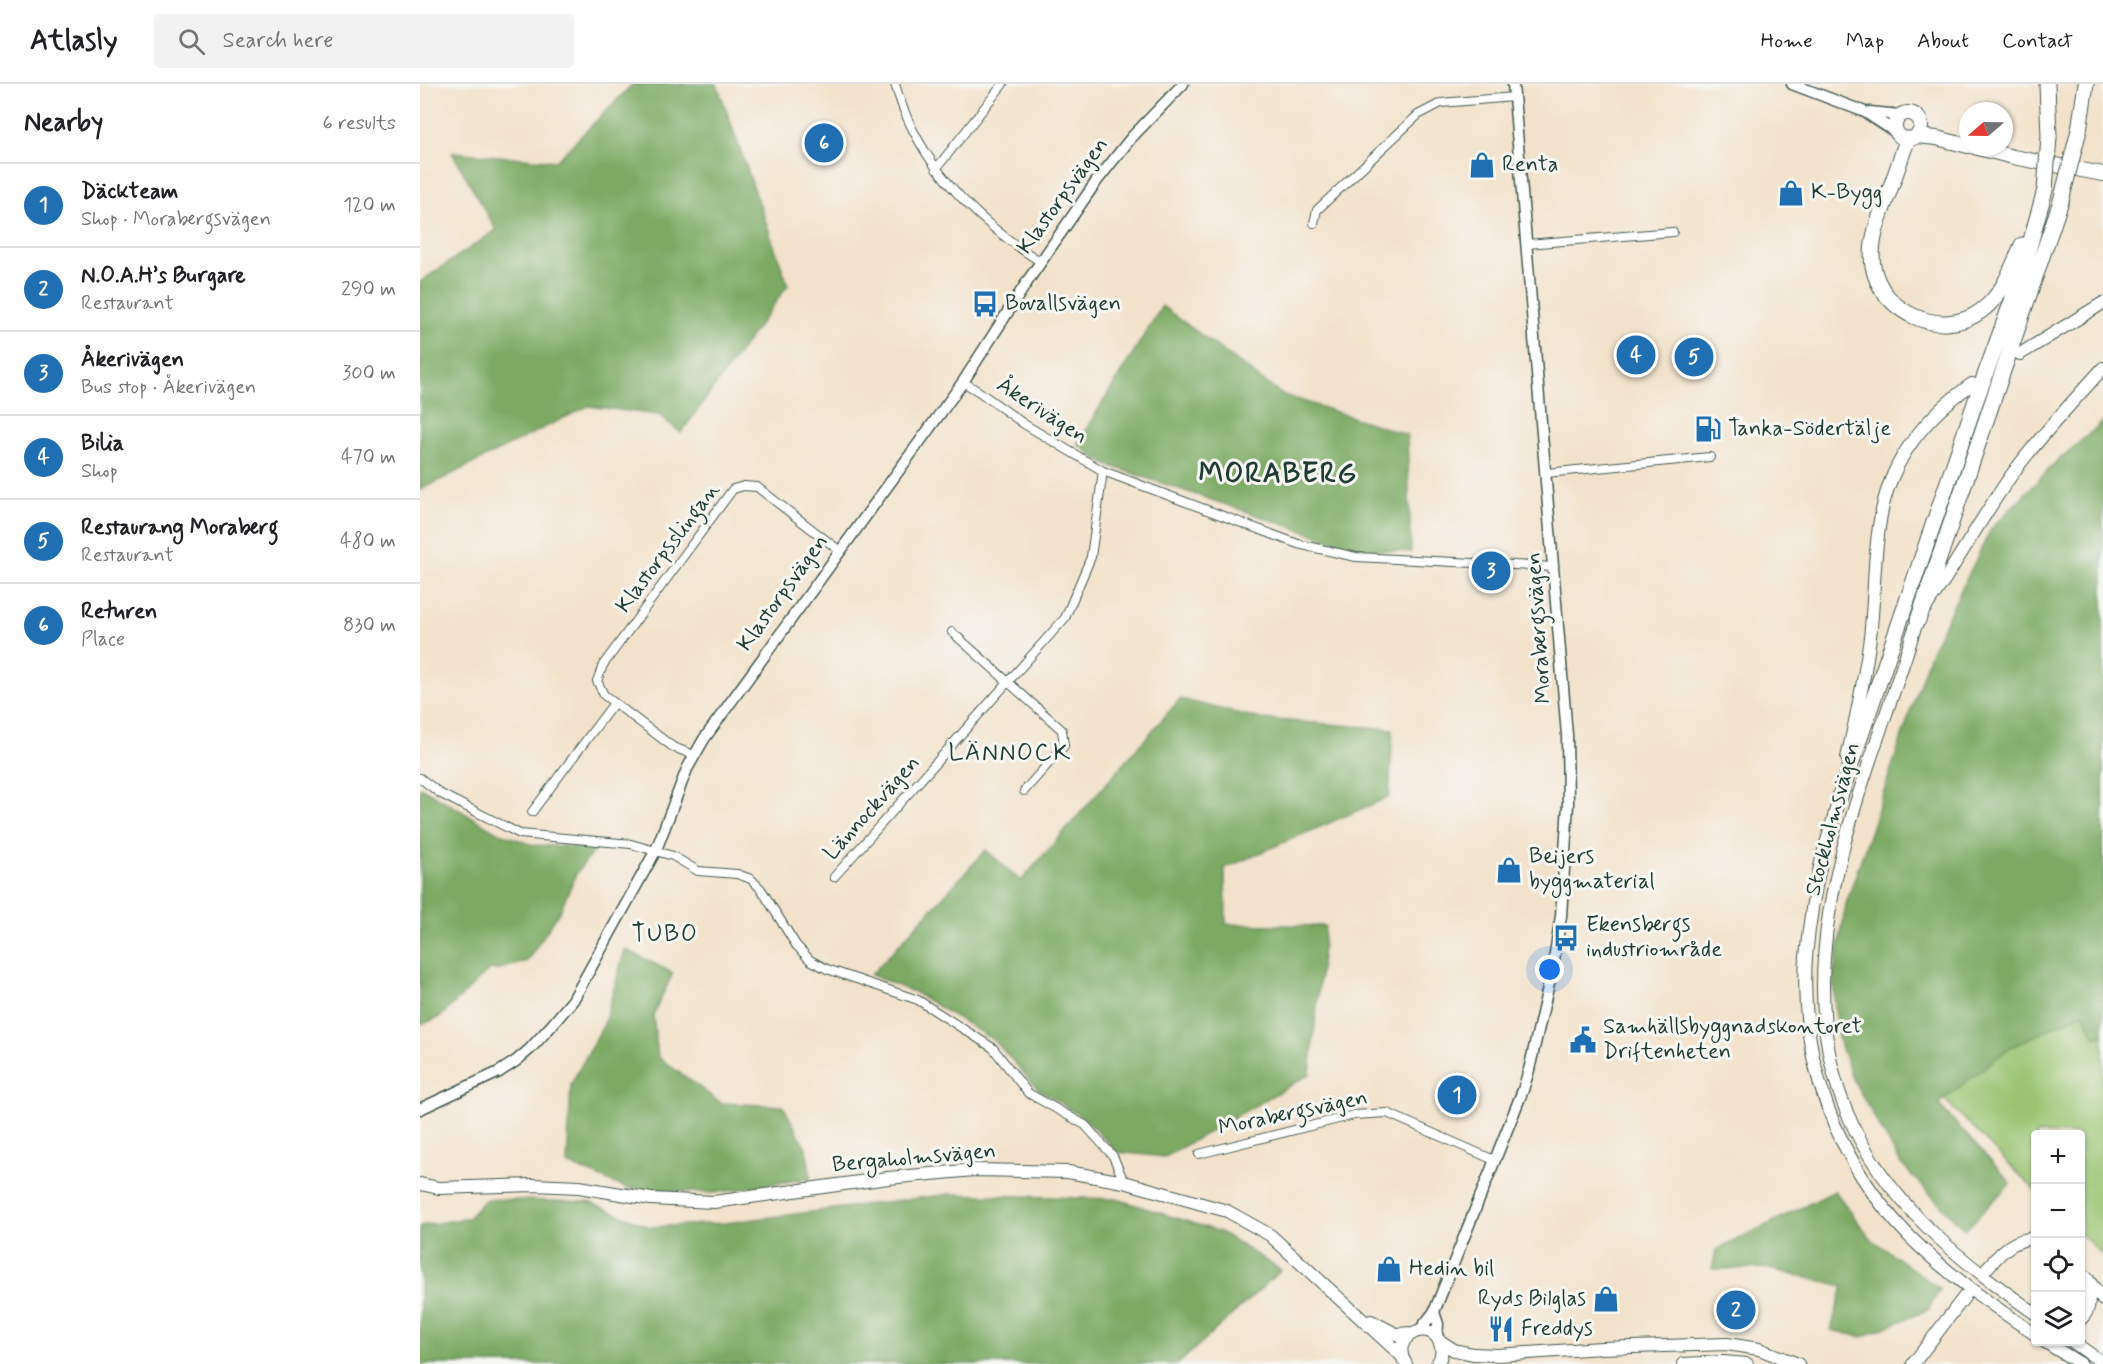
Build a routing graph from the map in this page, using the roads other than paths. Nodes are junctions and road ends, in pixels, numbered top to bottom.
1 (895, 84) edge
2 (1003, 84) edge
3 (1183, 84) edge
4 (1513, 84) edge
5 (1792, 84) edge
6 (2047, 84) edge
7 (2086, 84) edge
8 (1514, 97) junction
9 (1865, 112) junction
10 (1900, 115) junction
11 (1920, 121) junction
12 (1907, 136) junction
13 (1959, 136) edge
14 (1959, 144) edge
15 (2013, 149) edge
16 (2009, 156) edge
17 (2103, 166) edge
18 (936, 169) junction
19 (2103, 174) edge
20 (2042, 189) junction
21 (1314, 223) dead end
22 (1673, 232) dead end
23 (1527, 244) junction
24 (1041, 262) junction
25 (2103, 303) edge
26 (2020, 354) dead end
27 (2103, 368) edge
28 (963, 382) junction
29 (1972, 384) dead end
30 (1710, 457) dead end
31 (1103, 471) junction
32 (1546, 473) junction
33 (840, 551) junction
34 (1554, 567) junction
35 (1918, 620) junction
36 (952, 632) dead end
37 (1010, 682) junction
38 (614, 703) junction
39 (694, 755) junction
40 (420, 778) edge
41 (1024, 791) dead end
42 (1839, 799) junction
43 (532, 812) dead end
44 (656, 850) junction
45 (834, 878) dead end
46 (420, 1109) edge
47 (1199, 1154) dead end
48 (1494, 1160) junction
49 (1124, 1182) junction
50 (420, 1184) edge
51 (439, 1188) junction
52 (420, 1194) edge
53 (2031, 1239) edge
54 (1988, 1267) dead end
55 (2085, 1279) edge
56 (2085, 1286) edge
57 (1965, 1296) dead end
58 (2103, 1300) edge
59 (2031, 1310) edge
60 (1354, 1311) junction
61 (1434, 1312) junction
62 (2085, 1315) edge
63 (2031, 1331) edge
64 (1416, 1332) junction
65 (1438, 1339) junction
66 (2049, 1346) edge
67 (2051, 1346) edge
68 (2080, 1346) edge
69 (1404, 1361) edge
70 (2103, 1363) edge
71 (1437, 1364) edge
72 (1683, 1364) edge
73 (1747, 1364) edge
74 (1798, 1364) edge
75 (1913, 1364) edge
76 (2064, 1364) edge
77 (2081, 1364) edge

1 - 18 street
2 - 18 street
3 - 24 street, Klastorpsvägen
4 - 8 street, Morabergsvägen
5 - 9 street
6 - 20 highway, bridge
7 - 35 highway, bridge
8 - 21 street
8 - 23 street, Morabergsvägen
9 - 10 street
9 - 12 street
10 - 11 main road
10 - 12 main road
11 - 12 main road
11 - 13 main road
12 - 14 main road
12 - 20 highway
15 - 17 main road
16 - 19 main road
18 - 24 street
20 - 42 highway
22 - 23 street
23 - 32 street, Morabergsvägen
24 - 28 street, Klastorpsvägen
25 - 26 main road
27 - 35 main road, Stockholmsvägen
28 - 31 street, Åkerivägen
28 - 33 street, Klastorpsvägen
29 - 42 main road, Stockholmsvägen
30 - 32 street
31 - 34 street, Åkerivägen
31 - 37 street, Lännockvägen
32 - 34 street, Morabergsvägen
33 - 38 street, Klastorpsslingan
33 - 39 street, Klastorpsvägen
34 - 48 street, Morabergsvägen
35 - 59 main road, Stockholmsvägen
36 - 37 street
37 - 41 street
37 - 45 street, Lännockvägen
38 - 39 street, Klastorpsslingan
38 - 43 street
39 - 44 street, Klastorpsvägen
40 - 44 street
42 - 63 main road, Stockholmsvägen
44 - 46 street, Klastorpsvägen
44 - 49 street
47 - 48 street, Morabergsvägen
48 - 61 street, Morabergsvägen
49 - 51 main road, Bergaholmsvägen
49 - 60 main road, Bergaholmsvägen
50 - 51 main road, Bergaholmsvägen
51 - 52 main road, Bergaholmsvägen
53 - 54 main road
55 - 58 main road
56 - 62 main road
57 - 75 main road
60 - 64 main road, Bergaholmsvägen
60 - 69 main road, Bergaholmsvägen
61 - 64 street, Morabergsvägen
61 - 65 street, Morabergsvägen
64 - 65 main road, Bergaholmsvägen
64 - 69 main road
65 - 71 main road
65 - 74 main road
66 - 76 main road
67 - 77 main road
68 - 70 main road
72 - 73 main road

